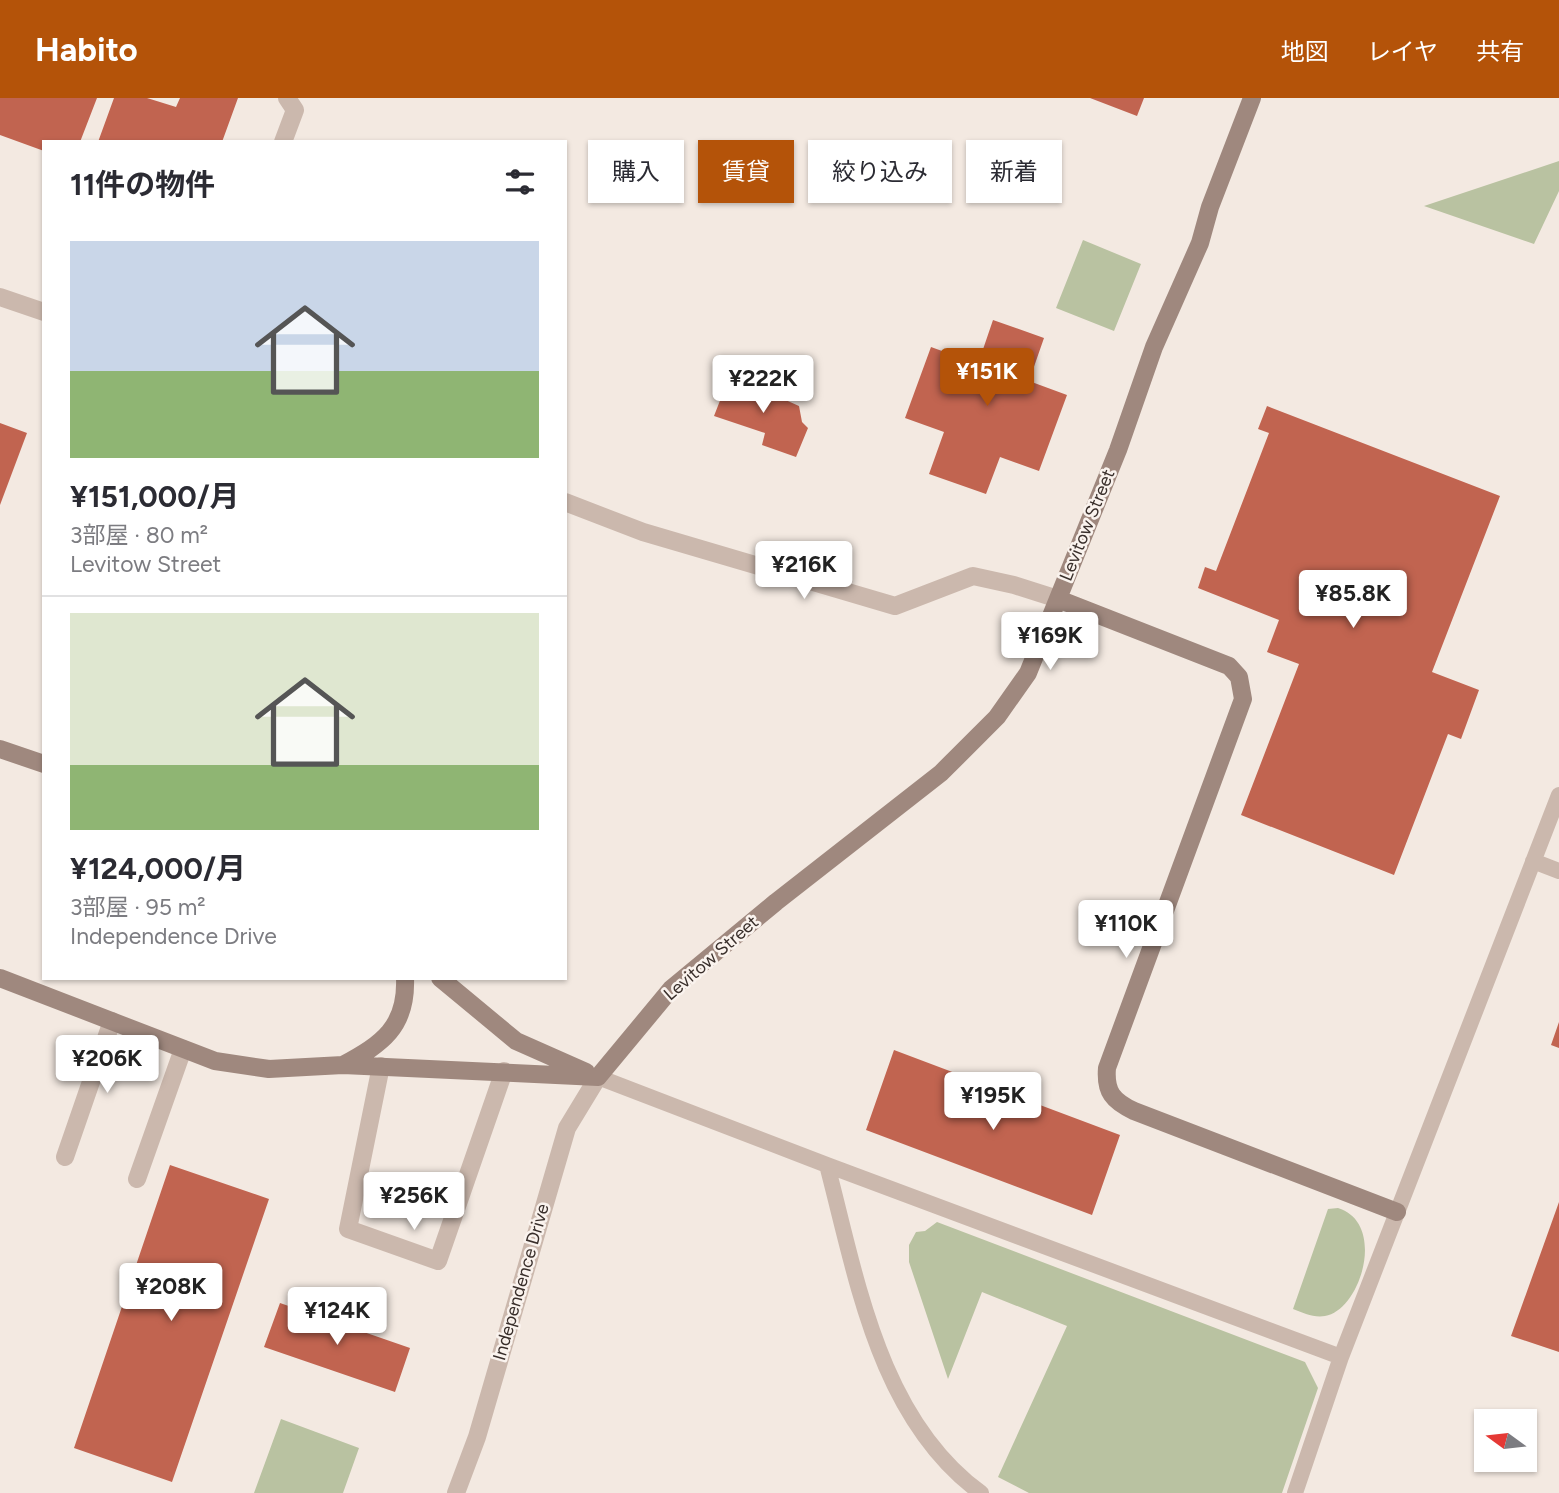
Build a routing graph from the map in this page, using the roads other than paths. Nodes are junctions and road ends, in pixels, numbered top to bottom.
1 (287, 98) edge
2 (1252, 98) edge
3 (284, 140) edge
4 (0, 297) edge
5 (42, 311) edge
6 (567, 503) edge
7 (1058, 599) junction
8 (0, 749) edge
9 (42, 763) edge
10 (1559, 795) edge
11 (1533, 861) junction
12 (1559, 871) edge
13 (0, 978) edge
14 (405, 980) edge
15 (442, 980) edge
16 (112, 1021) junction
17 (183, 1049) junction
18 (343, 1065) junction
19 (381, 1066) junction
20 (504, 1071) junction
21 (598, 1077) junction
22 (65, 1157) dead end
23 (827, 1165) junction
24 (137, 1179) dead end
25 (1397, 1212) junction
26 (1341, 1357) junction
27 (456, 1493) edge
28 (981, 1493) edge
29 (1295, 1493) edge

1 - 3 street
2 - 7 street, Levitow Street
4 - 5 street
6 - 7 street
7 - 21 street, Levitow Street
7 - 25 street
8 - 9 street
10 - 11 lane
11 - 12 lane
11 - 25 lane
13 - 16 street
14 - 18 street
15 - 21 street
16 - 17 street
16 - 22 street
17 - 18 street
17 - 24 street
18 - 19 street
19 - 20 street
19 - 20 street
20 - 21 street
21 - 23 lane
21 - 27 street, Independence Drive
23 - 26 lane
23 - 28 lane
25 - 26 lane
26 - 29 lane

